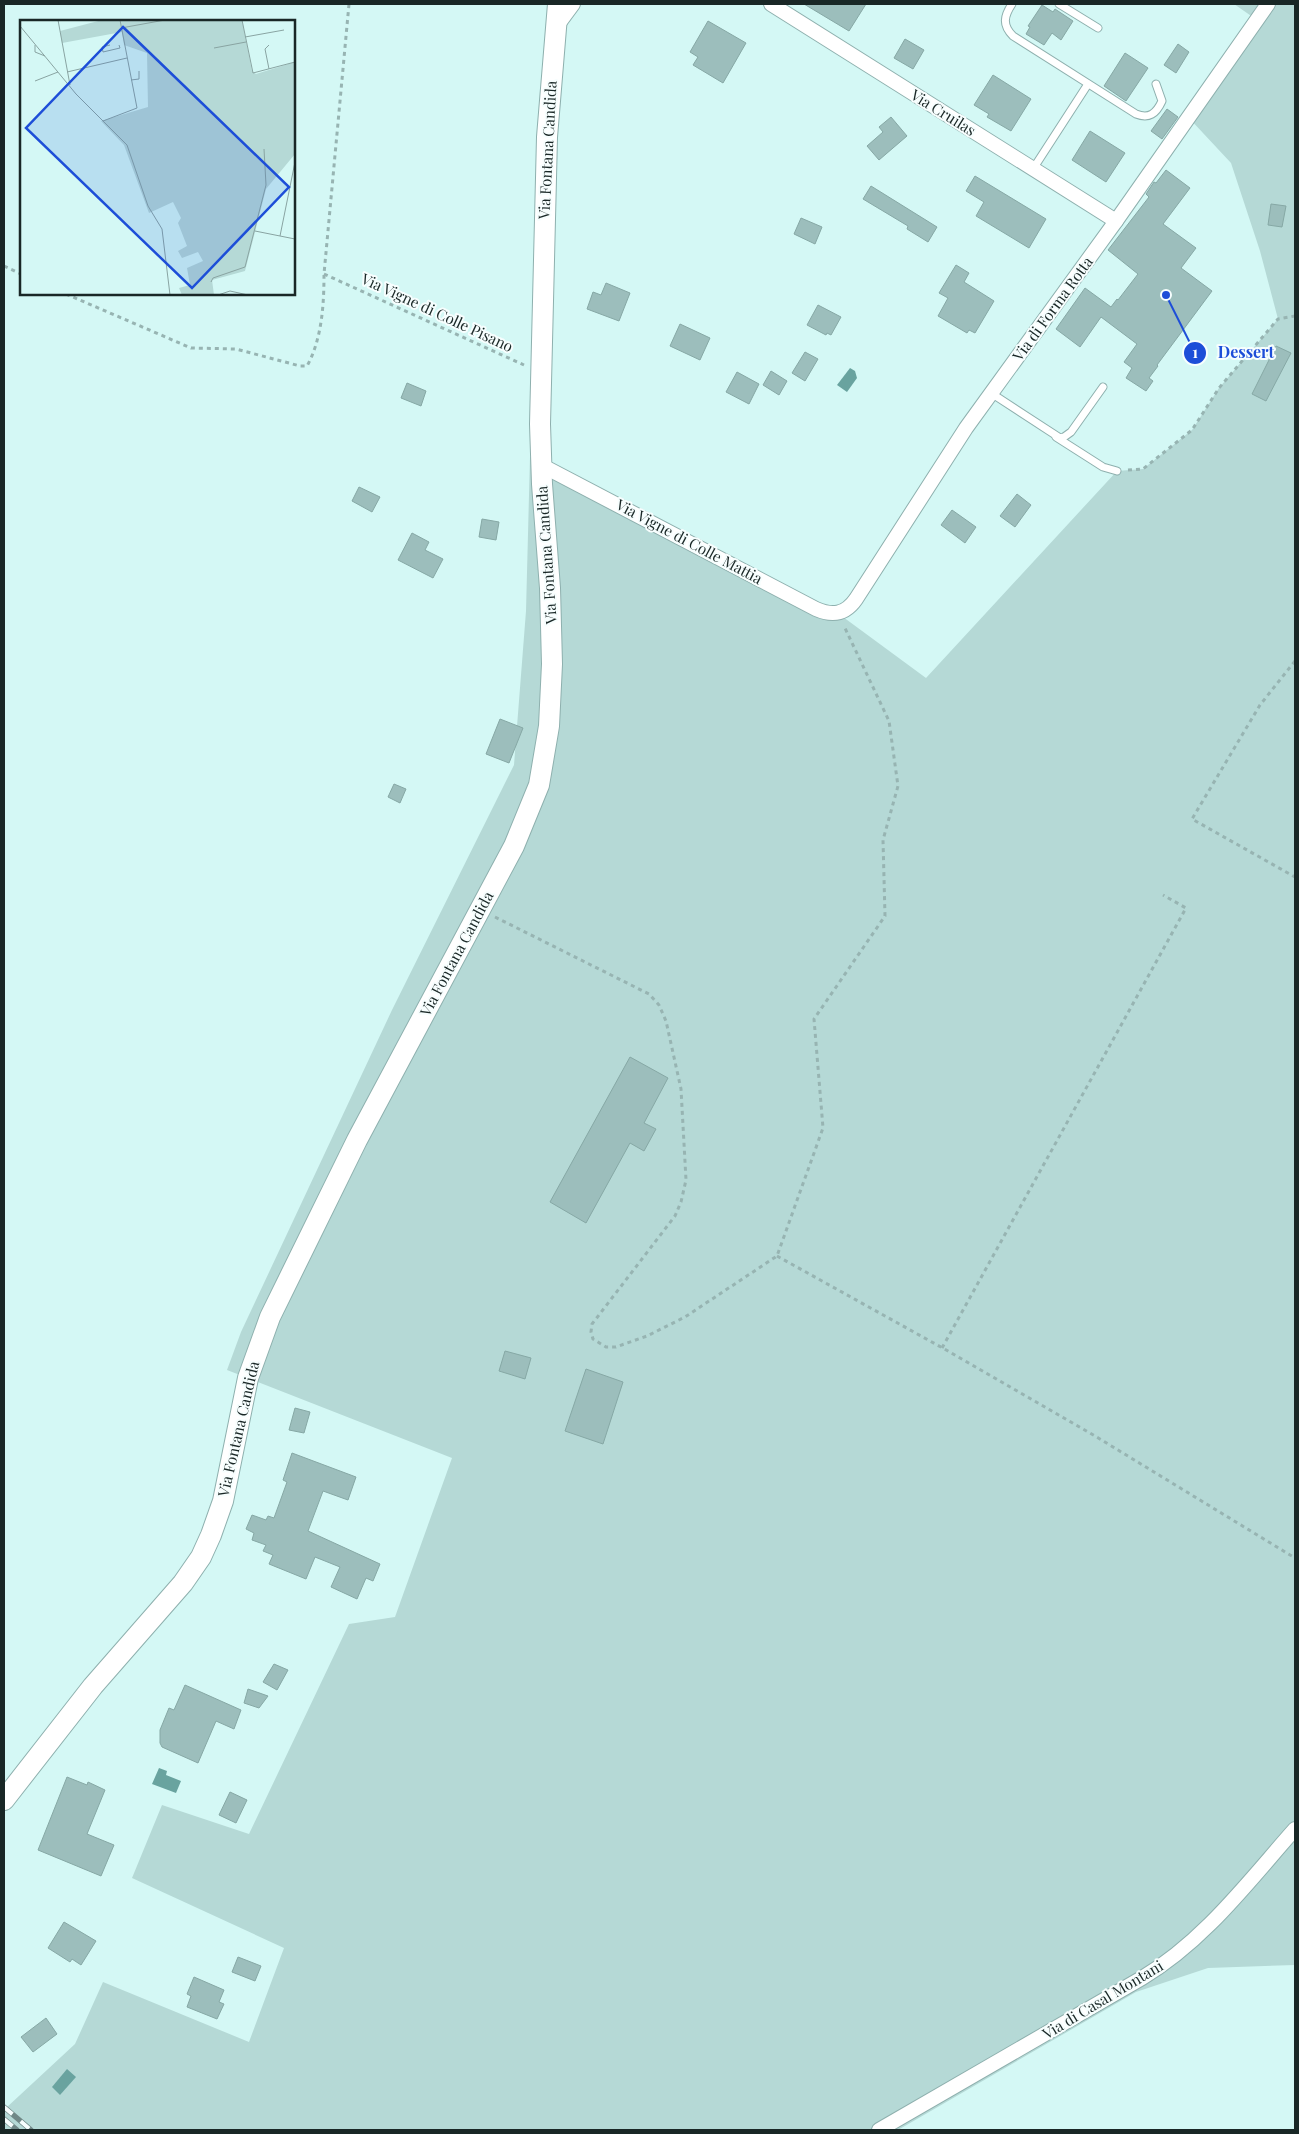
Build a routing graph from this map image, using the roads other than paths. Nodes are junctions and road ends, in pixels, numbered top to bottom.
1 (558, 4) edge
2 (573, 4) edge
3 (771, 4) edge
4 (1012, 4) edge
5 (1059, 4) edge
6 (1268, 4) edge
7 (1098, 28) dead end
8 (555, 29) junction
9 (1088, 84) junction
10 (1156, 84) dead end
11 (1033, 169) junction
12 (1116, 222) junction
13 (1103, 387) dead end
14 (991, 393) junction
15 (1056, 436) junction
16 (541, 465) junction
17 (1117, 471) road end
18 (839, 614) joint
19 (4, 1800) edge
20 (1295, 1829) edge
21 (879, 2130) edge

1 - 8 main road, Via Fontana Candida
2 - 8 street
3 - 11 street, Via Cruilas
4 - 9 lane
5 - 7 lane
6 - 12 street, Via di Forma Rotta
8 - 16 main road, Via Fontana Candida
9 - 10 lane
9 - 11 lane
11 - 12 street, Via Cruilas
12 - 14 street, Via di Forma Rotta
13 - 15 lane
14 - 15 lane
14 - 18 street, Via di Forma Rotta
15 - 17 lane
16 - 18 street, Via Vigne di Colle Mattia
16 - 19 main road, Via Fontana Candida
20 - 21 street, Via di Casal Montani

